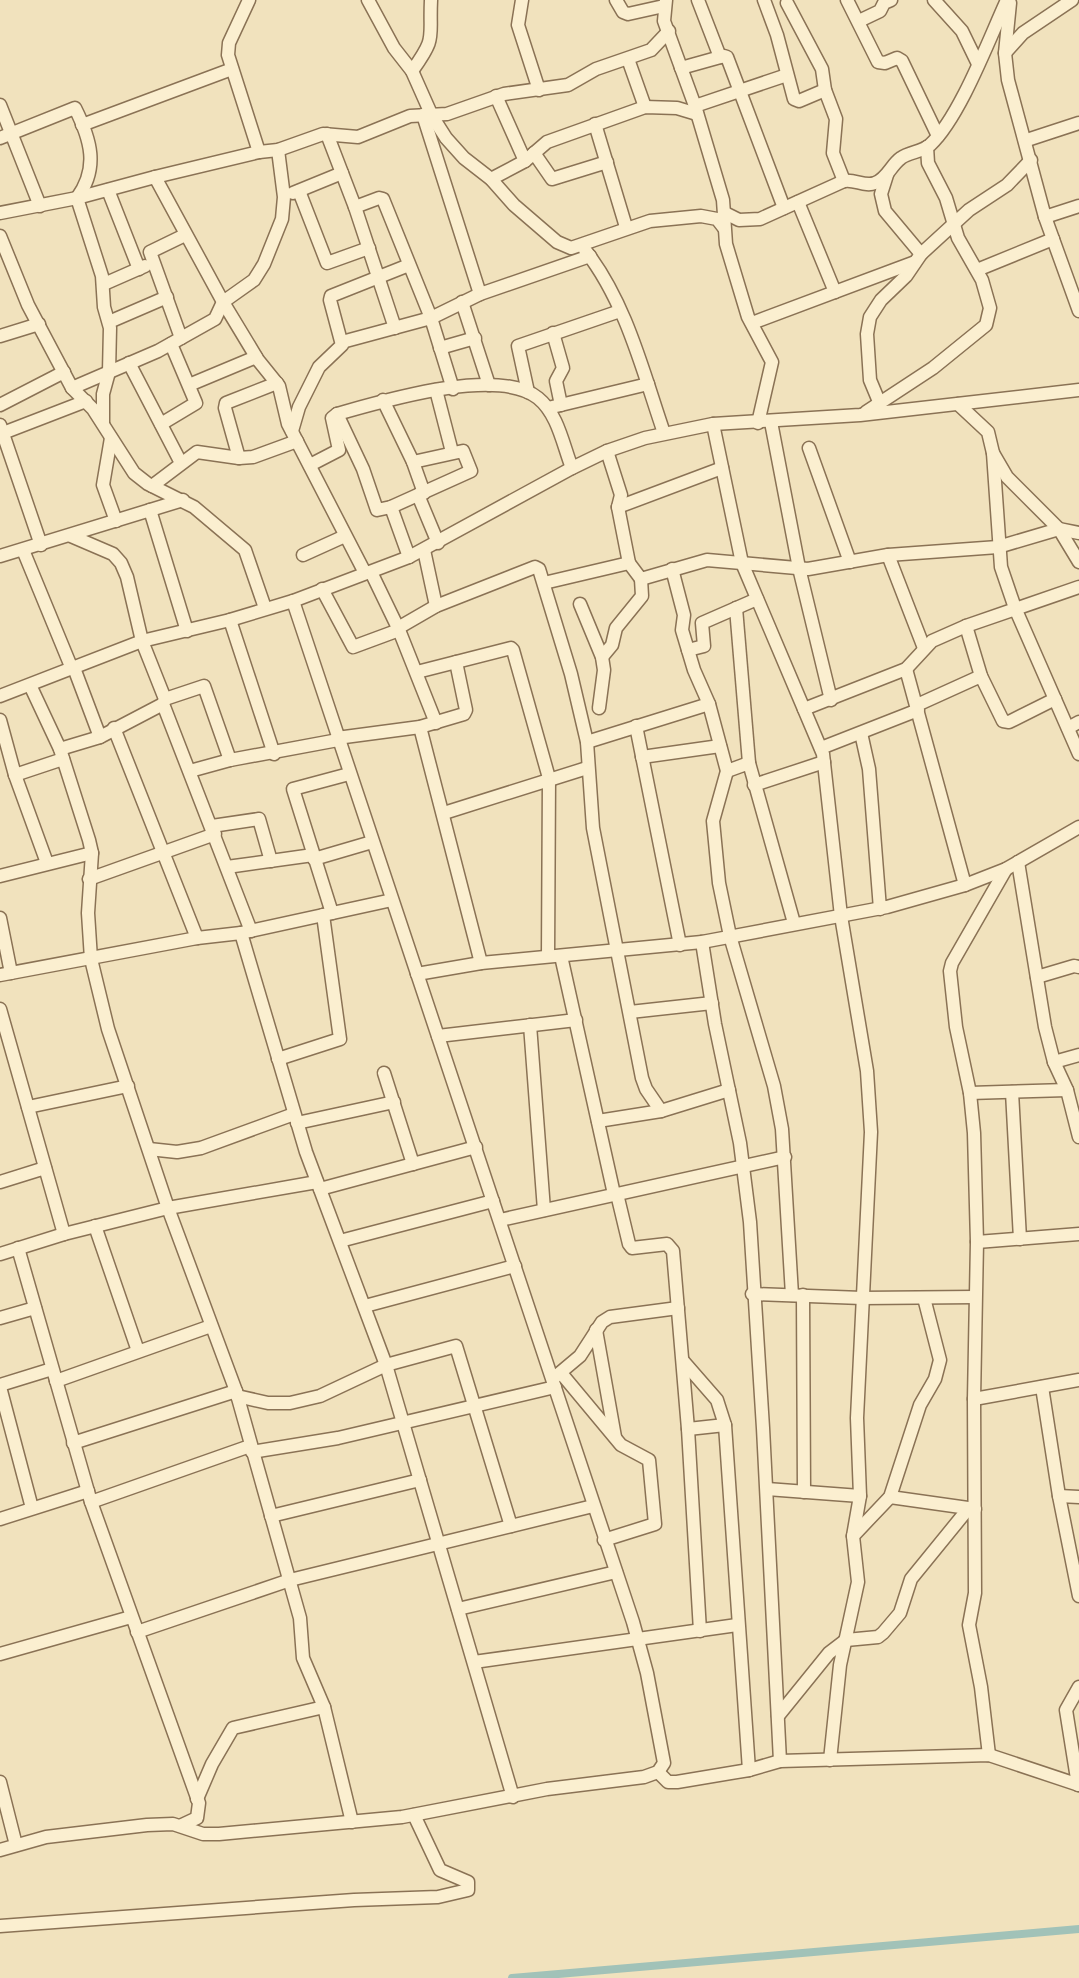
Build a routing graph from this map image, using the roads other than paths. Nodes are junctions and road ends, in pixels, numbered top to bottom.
1 (249, 0) edge
2 (368, 0) edge
3 (431, 0) edge
4 (522, 0) edge
5 (616, 0) edge
6 (698, 0) edge
7 (764, 0) edge
8 (847, 0) edge
9 (934, 0) edge
10 (1008, 0) edge
11 (1072, 0) edge
12 (887, 1) edge
13 (791, 2) edge
14 (665, 3) edge
15 (859, 21) junction
16 (669, 32) junction
17 (1005, 53) junction
18 (720, 57) junction
19 (628, 59) junction
20 (978, 64) junction
21 (681, 68) junction
22 (232, 69) junction
23 (411, 71) junction
24 (787, 75) junction
25 (539, 90) junction
26 (825, 90) junction
27 (740, 91) junction
28 (496, 96) junction
29 (0, 105) edge
30 (645, 107) junction
31 (696, 110) junction
32 (427, 115) junction
33 (1079, 123) edge
34 (595, 124) junction
35 (82, 125) junction
36 (327, 134) junction
37 (5, 136) edge
38 (938, 136) junction
39 (1027, 140) junction
40 (927, 147) junction
41 (278, 150) junction
42 (259, 152) junction
43 (530, 157) junction
44 (1031, 160) junction
45 (607, 162) junction
46 (342, 173) junction
47 (888, 173) junction
48 (155, 177) junction
49 (491, 179) junction
50 (844, 181) junction
51 (108, 190) junction
52 (299, 191) junction
53 (284, 197) junction
54 (77, 198) junction
55 (798, 202) junction
56 (40, 206) junction
57 (1079, 206) edge
58 (355, 207) junction
59 (784, 208) junction
60 (0, 213) edge
61 (725, 213) junction
62 (1045, 217) junction
63 (954, 224) junction
64 (626, 227) junction
65 (724, 228) junction
66 (185, 235) junction
67 (0, 236) edge
68 (1053, 239) junction
69 (581, 245) junction
70 (369, 248) junction
71 (590, 256) junction
72 (918, 258) junction
73 (153, 263) junction
74 (409, 265) junction
75 (139, 269) junction
76 (977, 270) junction
77 (378, 276) junction
78 (1074, 280) edge
79 (104, 284) junction
80 (835, 292) junction
81 (480, 294) junction
82 (167, 297) junction
83 (223, 302) junction
84 (462, 302) junction
85 (620, 311) junction
86 (1079, 311) edge
87 (431, 318) junction
88 (109, 322) junction
89 (752, 323) junction
90 (39, 324) junction
91 (395, 328) junction
92 (553, 333) junction
93 (0, 336) edge
94 (475, 338) junction
95 (176, 341) junction
96 (342, 342) junction
97 (440, 348) junction
98 (256, 357) junction
99 (129, 363) junction
100 (64, 372) junction
101 (109, 372) junction
102 (277, 383) junction
103 (489, 384) junction
104 (648, 384) junction
105 (189, 385) junction
106 (72, 387) junction
107 (453, 388) junction
108 (436, 390) junction
109 (1079, 390) edge
110 (528, 392) junction
111 (383, 400) junction
112 (86, 401) junction
113 (880, 404) junction
114 (958, 404) junction
115 (0, 405) edge
116 (561, 405) junction
117 (548, 408) junction
118 (337, 414) junction
119 (860, 415) junction
120 (765, 422) junction
121 (103, 424) junction
122 (161, 424) junction
123 (712, 424) junction
124 (1, 429) edge
125 (664, 433) junction
126 (294, 436) junction
127 (111, 438) junction
128 (809, 448) dead end
129 (607, 451) junction
130 (4, 452) edge
131 (452, 452) junction
132 (993, 453) junction
133 (239, 458) junction
134 (413, 462) junction
135 (181, 463) junction
136 (310, 465) junction
137 (572, 468) junction
138 (722, 468) junction
139 (152, 486) junction
140 (421, 494) junction
141 (183, 500) junction
142 (391, 507) junction
143 (618, 507) junction
144 (150, 510) junction
145 (116, 521) junction
146 (1059, 529) junction
147 (1079, 533) edge
148 (71, 536) junction
149 (345, 536) junction
150 (438, 543) junction
151 (40, 545) junction
152 (998, 547) junction
153 (23, 550) junction
154 (424, 550) junction
155 (303, 555) dead end
156 (888, 555) junction
157 (0, 556) edge
158 (409, 557) junction
159 (850, 562) junction
160 (1079, 562) edge
161 (629, 563) junction
162 (742, 564) junction
163 (799, 568) junction
164 (672, 570) junction
165 (368, 573) junction
166 (641, 579) junction
167 (544, 583) junction
168 (1079, 587) edge
169 (322, 589) junction
170 (757, 599) junction
171 (293, 601) junction
172 (580, 604) dead end
173 (436, 606) junction
174 (265, 608) junction
175 (736, 608) junction
176 (1015, 608) junction
177 (230, 620) junction
178 (966, 626) junction
179 (399, 629) junction
180 (187, 631) junction
181 (142, 641) junction
182 (924, 648) junction
183 (688, 650) junction
184 (602, 657) junction
185 (456, 662) junction
186 (73, 668) junction
187 (906, 669) junction
188 (417, 672) junction
189 (981, 676) junction
190 (30, 685) junction
191 (1, 692) edge
192 (1055, 699) junction
193 (831, 700) junction
194 (164, 702) junction
195 (709, 704) junction
196 (599, 708) dead end
197 (918, 708) junction
198 (804, 709) junction
199 (0, 720) edge
200 (436, 723) junction
201 (1073, 725) edge
202 (636, 726) junction
203 (420, 727) junction
204 (114, 728) junction
205 (861, 733) junction
206 (100, 737) junction
207 (337, 739) junction
208 (587, 742) junction
209 (720, 746) junction
210 (821, 748) junction
211 (61, 754) junction
212 (274, 754) junction
213 (1079, 754) edge
214 (642, 758) junction
215 (230, 760) junction
216 (824, 762) junction
217 (749, 763) junction
218 (587, 768) junction
219 (190, 771) junction
220 (727, 771) junction
221 (349, 774) junction
222 (15, 775) junction
223 (549, 778) junction
224 (754, 785) junction
225 (444, 813) junction
226 (1079, 827) edge
227 (213, 830) junction
228 (372, 842) junction
229 (164, 853) junction
230 (92, 854) junction
231 (313, 857) junction
232 (272, 861) junction
233 (1018, 862) junction
234 (47, 863) junction
235 (227, 867) junction
236 (1006, 869) junction
237 (0, 876) edge
238 (89, 879) junction
239 (965, 885) junction
240 (392, 900) junction
241 (880, 909) junction
242 (328, 914) junction
243 (841, 916) junction
244 (0, 918) edge
245 (794, 923) junction
246 (246, 932) junction
247 (730, 936) junction
248 (196, 938) junction
249 (702, 942) junction
250 (680, 945) junction
251 (618, 951) junction
252 (548, 956) junction
253 (561, 956) junction
254 (91, 959) junction
255 (481, 963) junction
256 (1079, 967) edge
257 (6, 974) edge
258 (417, 974) junction
259 (1037, 977) junction
260 (712, 1003) junction
261 (0, 1009) edge
262 (630, 1012) junction
263 (576, 1020) junction
264 (530, 1025) junction
265 (438, 1036) junction
266 (1079, 1055) edge
267 (278, 1059) junction
268 (1054, 1062) junction
269 (384, 1073) dead end
270 (128, 1086) junction
271 (729, 1090) junction
272 (1067, 1090) junction
273 (1012, 1092) junction
274 (970, 1093) junction
275 (394, 1102) junction
276 (28, 1107) junction
277 (661, 1111) junction
278 (295, 1119) junction
279 (598, 1121) junction
280 (1079, 1137) edge
281 (476, 1147) junction
282 (149, 1149) junction
283 (785, 1157) junction
284 (413, 1164) junction
285 (743, 1166) junction
286 (45, 1168) junction
287 (0, 1182) edge
288 (319, 1186) junction
289 (616, 1194) junction
290 (493, 1201) junction
291 (168, 1208) junction
292 (544, 1210) junction
293 (500, 1220) junction
294 (95, 1226) junction
295 (64, 1234) junction
296 (1079, 1234) edge
297 (1020, 1239) junction
298 (340, 1241) junction
299 (977, 1242) junction
300 (18, 1248) junction
301 (0, 1254) edge
302 (515, 1266) junction
303 (752, 1294) junction
304 (798, 1295) junction
305 (975, 1297) junction
306 (862, 1298) junction
307 (924, 1298) junction
308 (365, 1306) junction
309 (35, 1308) junction
310 (678, 1308) junction
311 (0, 1318) edge
312 (211, 1326) junction
313 (596, 1330) junction
314 (138, 1351) junction
315 (683, 1361) junction
316 (386, 1365) junction
317 (54, 1375) junction
318 (556, 1380) junction
319 (1079, 1380) edge
320 (0, 1386) edge
321 (1042, 1387) junction
322 (237, 1394) junction
323 (974, 1399) junction
324 (474, 1405) junction
325 (404, 1423) junction
326 (725, 1425) junction
327 (688, 1429) junction
328 (615, 1439) junction
329 (73, 1443) junction
330 (251, 1449) junction
331 (420, 1480) junction
332 (767, 1489) junction
333 (804, 1492) junction
334 (89, 1496) junction
335 (860, 1496) junction
336 (1059, 1496) junction
337 (890, 1497) junction
338 (1079, 1497) edge
339 (593, 1506) junction
340 (32, 1508) junction
341 (971, 1509) junction
342 (271, 1516) junction
343 (0, 1519) edge
344 (510, 1526) junction
345 (853, 1536) junction
346 (604, 1540) junction
347 (438, 1544) junction
348 (616, 1572) junction
349 (290, 1580) junction
350 (1079, 1596) edge
351 (458, 1609) junction
352 (131, 1617) junction
353 (737, 1625) junction
354 (700, 1631) junction
355 (137, 1632) junction
356 (638, 1640) junction
357 (846, 1640) junction
358 (0, 1654) edge
359 (474, 1662) junction
360 (1079, 1687) edge
361 (324, 1707) junction
362 (778, 1716) junction
363 (989, 1755) junction
364 (830, 1760) junction
365 (780, 1761) junction
366 (749, 1770) junction
367 (658, 1772) junction
368 (0, 1782) edge
369 (1078, 1785) edge
370 (513, 1797) junction
371 (197, 1798) junction
372 (414, 1815) junction
373 (352, 1822) junction
374 (182, 1825) junction
375 (16, 1845) junction
376 (0, 1850) edge
377 (0, 1926) edge

1 - 22 street
2 - 23 street
3 - 23 street
4 - 25 street
5 - 14 street
6 - 18 street
7 - 13 street
7 - 24 street
8 - 15 street
9 - 20 street
10 - 17 street
10 - 20 street
11 - 17 street
12 - 15 street
13 - 26 street
14 - 16 street
15 - 38 street
16 - 19 street
16 - 21 street
17 - 39 street
18 - 21 street
18 - 27 street
19 - 25 street
19 - 30 street
20 - 38 street
21 - 31 street
22 - 35 street
22 - 42 street
23 - 32 street
24 - 26 street
24 - 27 street
25 - 28 street
26 - 50 street
27 - 31 street
27 - 59 street
28 - 32 street
28 - 43 street
29 - 37 street
30 - 31 street
30 - 34 street
31 - 61 street
32 - 36 street
32 - 49 street
32 - 81 street
33 - 39 street
34 - 43 street
34 - 45 street
35 - 37 street
35 - 54 street
36 - 41 street
36 - 46 street
37 - 56 street
38 - 40 street
39 - 44 street
40 - 47 street
40 - 63 street
41 - 42 street
41 - 53 street
42 - 48 street
43 - 45 street
43 - 49 street
44 - 62 street
44 - 63 street
45 - 64 street
46 - 52 street
46 - 58 street
47 - 50 street
47 - 72 street
48 - 51 street
48 - 66 street
49 - 69 street
50 - 55 street
51 - 54 street
51 - 75 street
52 - 53 street
52 - 70 street
53 - 83 street
54 - 56 street
54 - 79 street
55 - 59 street
55 - 80 street
56 - 60 street
57 - 62 street
58 - 70 street
58 - 74 street
59 - 61 street
61 - 65 street
62 - 68 street
63 - 72 street
63 - 76 street
64 - 65 street
64 - 69 street
65 - 89 street
66 - 73 street
66 - 83 street
67 - 90 street
68 - 76 street
68 - 78 street
69 - 71 street
70 - 77 street
71 - 81 street
71 - 85 street
72 - 80 street
72 - 113 street
73 - 75 street
73 - 82 street
74 - 77 street
74 - 87 street
75 - 79 street
76 - 113 street
77 - 91 street
77 - 96 street
78 - 86 street
79 - 88 street
80 - 89 street
81 - 84 street
82 - 88 street
82 - 95 street
83 - 95 street
83 - 98 street
84 - 87 street
84 - 94 street
85 - 92 street
85 - 104 street
87 - 91 street
87 - 97 street
88 - 101 street
89 - 120 street
90 - 93 street
90 - 100 street
91 - 96 street
92 - 110 street
92 - 116 street
94 - 97 street
94 - 103 street
95 - 99 street
95 - 105 street
96 - 126 street
97 - 107 street
98 - 102 street
98 - 105 street
99 - 101 street
99 - 122 street
100 - 106 street
100 - 115 street
101 - 106 street
101 - 121 street
102 - 126 street
102 - 133 street
103 - 107 street
103 - 110 street
104 - 116 street
104 - 125 street
105 - 122 street
106 - 112 street
107 - 108 street
108 - 111 street
108 - 131 street
109 - 114 street
110 - 117 street
111 - 118 street
111 - 134 street
112 - 121 street
112 - 124 street
113 - 119 street
114 - 119 street
114 - 132 street
116 - 117 street
117 - 137 street
118 - 136 street
118 - 142 street
119 - 120 street
120 - 123 street
120 - 163 street
121 - 127 street
122 - 135 street
123 - 125 street
123 - 138 street
124 - 130 street
125 - 129 street
126 - 133 street
126 - 136 street
127 - 139 street
127 - 145 street
128 - 159 street
129 - 137 street
129 - 143 street
130 - 151 street
131 - 134 street
131 - 140 street
132 - 146 street
132 - 152 street
133 - 135 street
134 - 140 street
135 - 139 street
136 - 149 street
137 - 150 street
138 - 143 street
138 - 162 street
139 - 141 street
140 - 142 street
140 - 150 street
141 - 144 street
141 - 174 street
142 - 158 street
143 - 161 street
144 - 145 street
144 - 180 street
145 - 148 street
146 - 147 street
146 - 152 street
146 - 160 street
148 - 151 street
148 - 181 street
149 - 155 street
149 - 165 street
150 - 154 street
151 - 153 street
152 - 156 street
152 - 176 street
153 - 157 street
153 - 186 street
154 - 158 street
154 - 173 street
156 - 159 street
156 - 182 street
158 - 165 street
159 - 163 street
161 - 166 street
161 - 167 street
162 - 163 street
162 - 164 street
162 - 170 street
163 - 193 street
164 - 166 street
164 - 183 street
165 - 169 street
165 - 179 street
166 - 184 street
167 - 173 street
167 - 208 street
168 - 176 street
169 - 171 street
169 - 179 street
170 - 175 street
170 - 198 street
171 - 174 street
171 - 207 street
172 - 184 street
173 - 179 street
174 - 177 street
175 - 183 street
175 - 217 street
176 - 178 street
176 - 192 street
177 - 180 street
177 - 212 street
178 - 182 street
178 - 189 street
179 - 188 street
180 - 181 street
181 - 186 street
181 - 194 street
182 - 187 street
183 - 195 street
184 - 196 street
185 - 188 street
185 - 200 street
185 - 223 street
186 - 190 street
186 - 206 street
187 - 193 street
187 - 197 street
188 - 200 street
189 - 192 street
189 - 197 street
190 - 191 street
190 - 211 street
192 - 201 street
193 - 198 street
194 - 204 street
194 - 215 street
194 - 219 street
195 - 202 street
195 - 209 street
197 - 205 street
197 - 239 street
198 - 210 street
199 - 222 street
200 - 203 street
201 - 213 street
202 - 208 street
202 - 214 street
203 - 207 street
203 - 225 street
204 - 206 street
204 - 229 street
205 - 210 street
205 - 241 street
206 - 211 street
207 - 212 street
207 - 221 street
208 - 218 street
209 - 214 street
209 - 220 street
210 - 216 street
211 - 222 street
211 - 230 street
212 - 215 street
214 - 250 street
215 - 219 street
216 - 224 street
216 - 243 street
217 - 220 street
217 - 224 street
218 - 223 street
218 - 251 street
219 - 227 street
220 - 247 street
221 - 228 street
221 - 231 street
222 - 234 street
223 - 225 street
223 - 252 street
224 - 245 street
225 - 255 street
226 - 233 street
227 - 229 street
227 - 232 street
227 - 235 street
228 - 231 street
228 - 240 street
229 - 238 street
229 - 248 street
230 - 234 street
230 - 238 street
231 - 232 street
231 - 242 street
232 - 235 street
233 - 236 street
233 - 259 street
234 - 237 street
235 - 246 street
236 - 239 street
236 - 274 street
238 - 254 street
239 - 241 street
240 - 242 street
240 - 258 street
241 - 243 street
242 - 246 street
242 - 267 street
243 - 245 street
243 - 306 street
244 - 257 street
245 - 247 street
246 - 248 street
246 - 267 street
247 - 249 street
247 - 283 street
248 - 254 street
249 - 250 street
249 - 260 street
250 - 251 street
251 - 253 street
251 - 262 street
252 - 253 street
252 - 255 street
253 - 263 street
254 - 257 street
254 - 270 street
255 - 258 street
256 - 259 street
258 - 265 street
259 - 268 street
260 - 262 street
260 - 271 street
261 - 276 street
262 - 277 street
263 - 264 street
263 - 279 street
264 - 265 street
264 - 292 street
265 - 281 street
266 - 268 street
267 - 278 street
268 - 272 street
269 - 275 street
270 - 276 street
270 - 282 street
271 - 277 street
271 - 285 street
272 - 273 street
272 - 280 street
273 - 274 street
273 - 297 street
274 - 299 street
275 - 278 street
275 - 284 street
276 - 286 street
277 - 279 street
278 - 282 street
278 - 288 street
279 - 289 street
281 - 284 street
281 - 290 street
282 - 291 street
283 - 285 street
283 - 304 street
284 - 288 street
285 - 289 street
285 - 303 street
286 - 287 street
286 - 295 street
288 - 291 street
288 - 298 street
289 - 292 street
289 - 310 street
290 - 293 street
290 - 298 street
291 - 294 street
291 - 312 street
292 - 293 street
293 - 302 street
294 - 295 street
294 - 314 street
295 - 300 street
296 - 297 street
297 - 299 street
298 - 308 street
299 - 305 street
300 - 301 street
300 - 309 street
302 - 308 street
302 - 318 street
303 - 304 street
303 - 332 street
304 - 306 street
304 - 333 street
305 - 307 street
305 - 323 street
306 - 307 street
306 - 335 street
307 - 337 street
308 - 316 street
309 - 311 street
309 - 317 street
310 - 313 street
310 - 315 street
312 - 314 street
312 - 322 street
313 - 318 street
313 - 328 street
314 - 317 street
315 - 326 street
315 - 327 street
316 - 322 street
316 - 324 street
316 - 325 street
317 - 320 street
317 - 329 street
318 - 324 street
318 - 328 street
318 - 339 street
319 - 321 street
320 - 340 street
321 - 323 street
321 - 336 street
322 - 329 street
322 - 330 street
323 - 341 street
324 - 325 street
324 - 344 street
325 - 330 street
325 - 331 street
326 - 327 street
326 - 353 street
327 - 354 street
328 - 346 street
329 - 334 street
330 - 334 street
330 - 342 street
331 - 342 street
331 - 347 street
332 - 333 street
332 - 362 street
333 - 335 street
334 - 340 street
334 - 352 street
335 - 345 street
336 - 338 street
336 - 350 street
337 - 341 street
337 - 345 street
339 - 344 street
339 - 346 street
340 - 343 street
341 - 357 street
341 - 363 street
342 - 349 street
344 - 347 street
345 - 357 street
346 - 348 street
347 - 349 street
347 - 351 street
348 - 351 street
348 - 356 street
349 - 355 street
349 - 361 street
351 - 359 street
352 - 355 street
352 - 358 street
353 - 354 street
353 - 366 street
354 - 356 street
355 - 371 street
356 - 359 street
356 - 367 street
357 - 362 street
357 - 364 street
359 - 370 street
360 - 369 street
361 - 371 street
361 - 373 street
362 - 365 street
363 - 364 street
363 - 369 street
364 - 365 street
365 - 366 street
366 - 367 street
367 - 370 street
368 - 375 street
370 - 372 street
371 - 374 street
372 - 373 street
372 - 377 street
373 - 374 street
374 - 375 street
375 - 376 street

